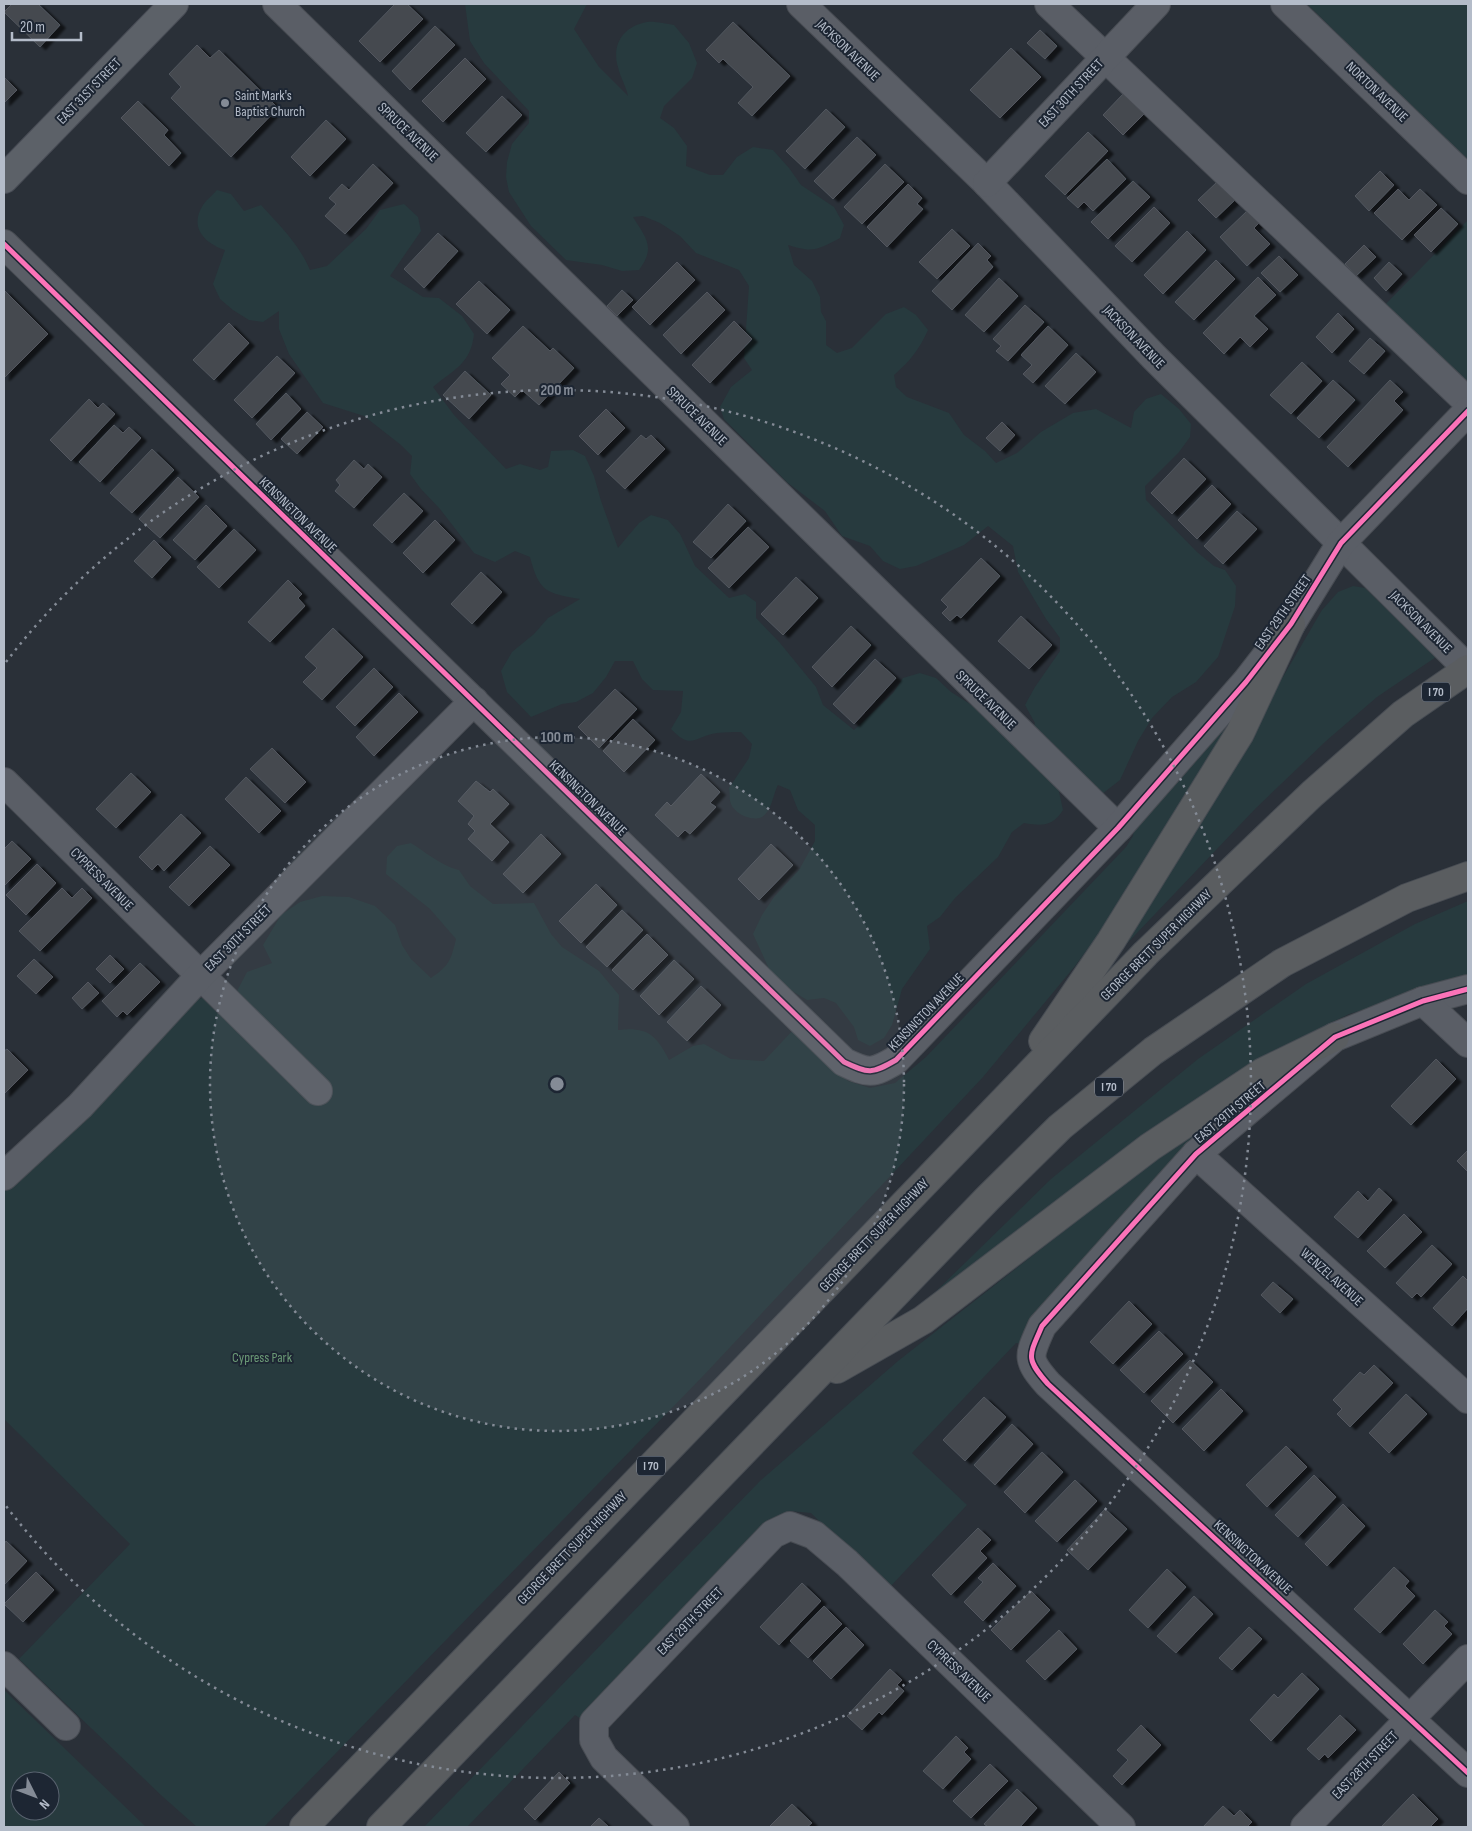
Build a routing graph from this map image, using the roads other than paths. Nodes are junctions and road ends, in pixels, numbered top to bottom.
1 (174, 4) edge
2 (277, 4) edge
3 (801, 4) edge
4 (1049, 4) edge
5 (1156, 4) edge
6 (1285, 4) edge
7 (1105, 58) junction
8 (4, 179) edge
9 (1468, 180) edge
10 (987, 183) junction
11 (4, 244) edge
12 (1468, 402) edge
13 (1468, 411) edge
14 (1341, 543) junction
15 (1291, 624) junction
16 (1468, 669) edge
17 (474, 701) junction
18 (4, 782) edge
19 (1118, 828) junction
20 (1468, 876) edge
21 (200, 976) junction
22 (1468, 989) edge
23 (1423, 1001) junction
24 (1335, 1037) junction
25 (1468, 1043) edge
26 (318, 1091) dead end
27 (999, 1106) junction
28 (1196, 1154) junction
29 (4, 1175) edge
30 (1030, 1353) joint
31 (812, 1383) junction
32 (1468, 1399) edge
33 (790, 1526) joint
34 (1468, 1659) edge
35 (4, 1666) edge
36 (1410, 1718) junction
37 (66, 1726) dead end
38 (1468, 1773) edge
39 (304, 1827) edge
40 (382, 1827) edge
41 (675, 1827) edge
42 (1121, 1827) edge
43 (1305, 1827) edge

1 - 8 main road, EAST 31ST STREET
2 - 19 street, SPRUCE AVENUE
3 - 10 street, JACKSON AVENUE
4 - 7 street
5 - 7 street, EAST 30TH STREET
6 - 9 street, NORTON AVENUE
7 - 10 street, EAST 30TH STREET
7 - 12 street
10 - 14 street, JACKSON AVENUE
11 - 17 street, KENSINGTON AVENUE
13 - 14 street, EAST 29TH STREET
14 - 15 street, EAST 29TH STREET
14 - 16 street, JACKSON AVENUE
15 - 19 street, EAST 29TH STREET
15 - 27 highway
16 - 27 highway, GEORGE BRETT SUPER HIGHWAY / I 70
17 - 19 street, KENSINGTON AVENUE
17 - 21 street, EAST 30TH STREET
18 - 21 street, CYPRESS AVENUE
20 - 31 highway, I 70
21 - 26 street, CYPRESS AVENUE
21 - 29 street, EAST 30TH STREET
22 - 23 street, EAST 29TH STREET
23 - 24 street, EAST 29TH STREET
23 - 25 street
24 - 28 street, EAST 29TH STREET
24 - 31 highway
27 - 39 highway, GEORGE BRETT SUPER HIGHWAY / I 70
28 - 30 street, EAST 29TH STREET
28 - 32 street, WENZEL AVENUE
30 - 36 street, KENSINGTON AVENUE
31 - 40 highway, I 70
33 - 41 street, EAST 29TH STREET
33 - 42 street, CYPRESS AVENUE
34 - 36 street, EAST 28TH STREET
35 - 37 street
36 - 38 street, KENSINGTON AVENUE
36 - 43 street, EAST 28TH STREET

